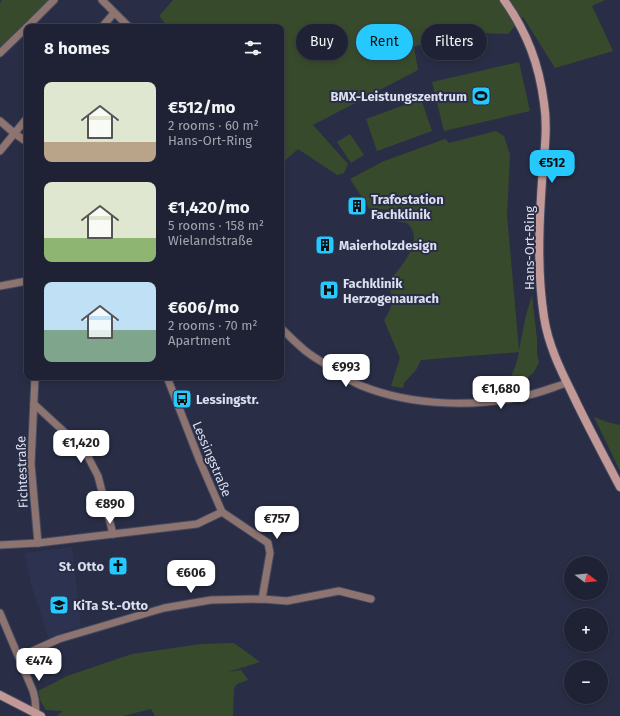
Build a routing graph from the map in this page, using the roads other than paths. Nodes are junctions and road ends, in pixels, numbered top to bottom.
1 (54, 0) edge
2 (102, 0) edge
3 (504, 0) edge
4 (114, 13) junction
5 (30, 24) edge
6 (105, 24) edge
7 (126, 24) edge
8 (24, 30) edge
9 (0, 53) edge
10 (0, 121) edge
11 (24, 122) edge
12 (14, 134) junction
13 (24, 140) edge
14 (0, 151) edge
15 (24, 282) edge
16 (0, 286) edge
17 (284, 331) edge
18 (35, 380) edge
19 (168, 380) edge
20 (567, 383) junction
21 (34, 404) junction
22 (620, 487) edge
23 (222, 512) junction
24 (113, 534) junction
25 (38, 543) junction
26 (0, 545) edge
27 (262, 599) junction
28 (371, 599) dead end
29 (0, 613) edge
30 (19, 657) junction
31 (0, 695) edge
32 (38, 714) edge

1 - 5 street
2 - 4 street
3 - 20 main road, Hans-Ort-Ring
4 - 6 street
4 - 7 street
8 - 9 street
10 - 12 street
11 - 12 street
12 - 13 street
12 - 14 street
15 - 16 street
17 - 20 street
18 - 21 street, Fichtestraße
19 - 23 street, Lessingstraße
20 - 22 main road, Hans-Ort-Ring
21 - 24 street
21 - 25 street, Fichtestraße
23 - 24 street
23 - 27 street, Lessingstraße
24 - 25 street
25 - 26 street
27 - 28 street
27 - 30 street
29 - 30 street
30 - 32 street
31 - 32 main road

